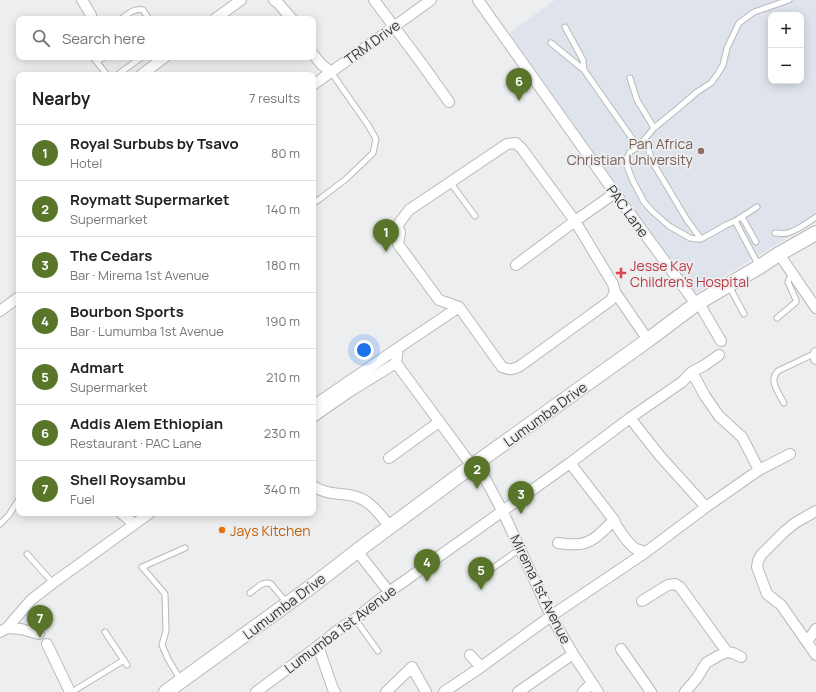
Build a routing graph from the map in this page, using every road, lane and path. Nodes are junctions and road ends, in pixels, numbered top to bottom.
1 (82, 0) edge
2 (240, 0) edge
3 (274, 0) edge
4 (374, 0) edge
5 (431, 0) edge
6 (478, 0) edge
7 (789, 0) edge
8 (91, 15) dead end
9 (125, 16) edge
10 (147, 16) edge
11 (219, 16) edge
12 (289, 16) edge
13 (394, 26) junction
14 (565, 27) dead end
15 (550, 43) dead end
16 (316, 58) edge
17 (100, 60) edge
18 (138, 60) edge
19 (161, 60) edge
20 (97, 62) joint
21 (584, 70) junction
22 (105, 72) edge
23 (121, 72) edge
24 (145, 72) edge
25 (331, 72) junction
26 (630, 78) dead end
27 (316, 83) edge
28 (449, 102) dead end
29 (654, 128) junction
30 (645, 139) junction
31 (638, 147) junction
32 (450, 182) junction
33 (615, 193) junction
34 (316, 201) dead end
35 (757, 207) dead end
36 (475, 216) dead end
37 (742, 217) junction
38 (816, 217) edge
39 (575, 221) junction
40 (735, 221) junction
41 (775, 233) dead end
42 (816, 233) edge
43 (701, 239) junction
44 (756, 242) dead end
45 (779, 254) junction
46 (516, 265) dead end
47 (760, 267) junction
48 (794, 274) junction
49 (729, 285) junction
50 (614, 292) junction
51 (812, 296) edge
52 (16, 299) edge
53 (698, 303) junction
54 (459, 307) junction
55 (816, 308) edge
56 (0, 311) edge
57 (744, 314) dead end
58 (777, 318) dead end
59 (648, 340) junction
60 (721, 341) dead end
61 (398, 348) junction
62 (816, 353) edge
63 (719, 355) dead end
64 (816, 359) edge
65 (396, 364) junction
66 (692, 372) junction
67 (784, 403) dead end
68 (316, 404) edge
69 (316, 415) edge
70 (630, 418) junction
71 (439, 422) junction
72 (790, 454) dead end
73 (389, 458) dead end
74 (570, 463) junction
75 (472, 466) junction
76 (759, 470) junction
77 (316, 488) edge
78 (16, 503) edge
79 (706, 507) junction
80 (816, 511) edge
81 (503, 512) junction
82 (125, 516) edge
83 (146, 516) edge
84 (614, 520) junction
85 (0, 524) edge
86 (134, 524) junction
87 (390, 527) junction
88 (558, 543) dead end
89 (185, 548) dead end
90 (520, 549) junction
91 (356, 551) junction
92 (646, 552) junction
93 (27, 554) dead end
94 (480, 577) dead end
95 (53, 583) junction
96 (389, 592) junction
97 (250, 593) dead end
98 (642, 602) dead end
99 (288, 604) junction
100 (551, 616) junction
101 (355, 619) junction
102 (816, 628) edge
103 (3, 630) edge
104 (105, 632) dead end
105 (39, 634) dead end
106 (807, 642) junction
107 (47, 644) dead end
108 (318, 646) junction
109 (621, 649) dead end
110 (378, 652) dead end
111 (727, 652) junction
112 (573, 654) junction
113 (470, 655) dead end
114 (816, 655) edge
115 (741, 656) dead end
116 (481, 667) junction
117 (182, 681) junction
118 (592, 683) junction
119 (71, 692) edge
120 (166, 692) edge
121 (257, 692) edge
122 (335, 692) edge
123 (386, 692) edge
124 (426, 692) edge
125 (444, 692) edge
126 (518, 692) edge
127 (583, 692) edge
128 (598, 692) edge
129 (651, 692) edge
130 (685, 692) edge

1 - 8 street
2 - 11 street
3 - 12 street
4 - 13 street
5 - 13 street, TRM Drive
6 - 33 street, PAC Lane
7 - 29 lane
9 - 10 lane
13 - 25 street, TRM Drive
13 - 28 street
14 - 21 lane
15 - 21 lane
16 - 25 street
17 - 20 lane
18 - 23 lane
19 - 24 street
20 - 22 lane
21 - 31 lane
25 - 27 street, TRM Drive
25 - 34 lane
26 - 29 lane
29 - 30 lane
30 - 31 lane
30 - 43 lane
31 - 43 lane
32 - 36 lane
32 - 39 street
32 - 54 street
33 - 39 street
33 - 53 street, PAC Lane
35 - 37 lane
37 - 40 lane
37 - 44 lane
38 - 41 lane
39 - 46 street
39 - 50 street
40 - 43 lane
40 - 47 lane
42 - 45 street, Lumumba Drive
45 - 47 street, Lumumba Drive
45 - 48 street
47 - 49 street, Lumumba Drive
48 - 51 street
48 - 58 lane
49 - 53 street, Lumumba Drive
49 - 57 lane
50 - 54 street
50 - 59 street
51 - 55 street
52 - 56 street
53 - 59 street, Lumumba Drive
53 - 60 street, PAC Lane
54 - 61 street
59 - 75 street, Lumumba Drive
61 - 65 street
61 - 68 street
62 - 64 street
62 - 67 lane
63 - 66 street, Lumumba 1st Avenue
65 - 69 street
65 - 71 street, Mirema 1st Avenue
66 - 70 street, Lumumba 1st Avenue
66 - 76 street
70 - 74 street, Lumumba 1st Avenue
70 - 79 street
71 - 73 street
71 - 75 street, Mirema 1st Avenue
72 - 76 street
74 - 81 street, Lumumba 1st Avenue
74 - 84 street
75 - 81 street, Mirema 1st Avenue
75 - 87 street, Lumumba Drive
76 - 79 street
77 - 87 street
78 - 85 lane
79 - 92 street
80 - 106 street
81 - 90 street, Mirema 1st Avenue
81 - 96 street, Lumumba 1st Avenue
82 - 86 street
83 - 86 street
84 - 88 street
84 - 92 street
86 - 95 street
87 - 91 street, Lumumba Drive
89 - 117 lane
90 - 94 lane
90 - 100 street, Mirema 1st Avenue
91 - 96 street
91 - 99 street, Lumumba Drive
92 - 100 street
93 - 95 lane
95 - 103 street
96 - 101 street, Lumumba 1st Avenue
97 - 99 lane
98 - 111 street
99 - 117 street, Lumumba Drive
100 - 112 street, Mirema 1st Avenue
100 - 116 street
101 - 108 street, Lumumba 1st Avenue
101 - 110 lane
102 - 106 street
103 - 105 street
104 - 119 lane
106 - 114 street
107 - 119 street
108 - 121 street, Lumumba 1st Avenue
108 - 122 street
109 - 129 street
111 - 115 street
111 - 130 street
112 - 118 street, Mirema 1st Avenue
112 - 126 street
113 - 116 street
116 - 125 street
117 - 120 street, Lumumba Drive
118 - 127 street
118 - 128 street, Mirema 1st Avenue
123 - 124 street

